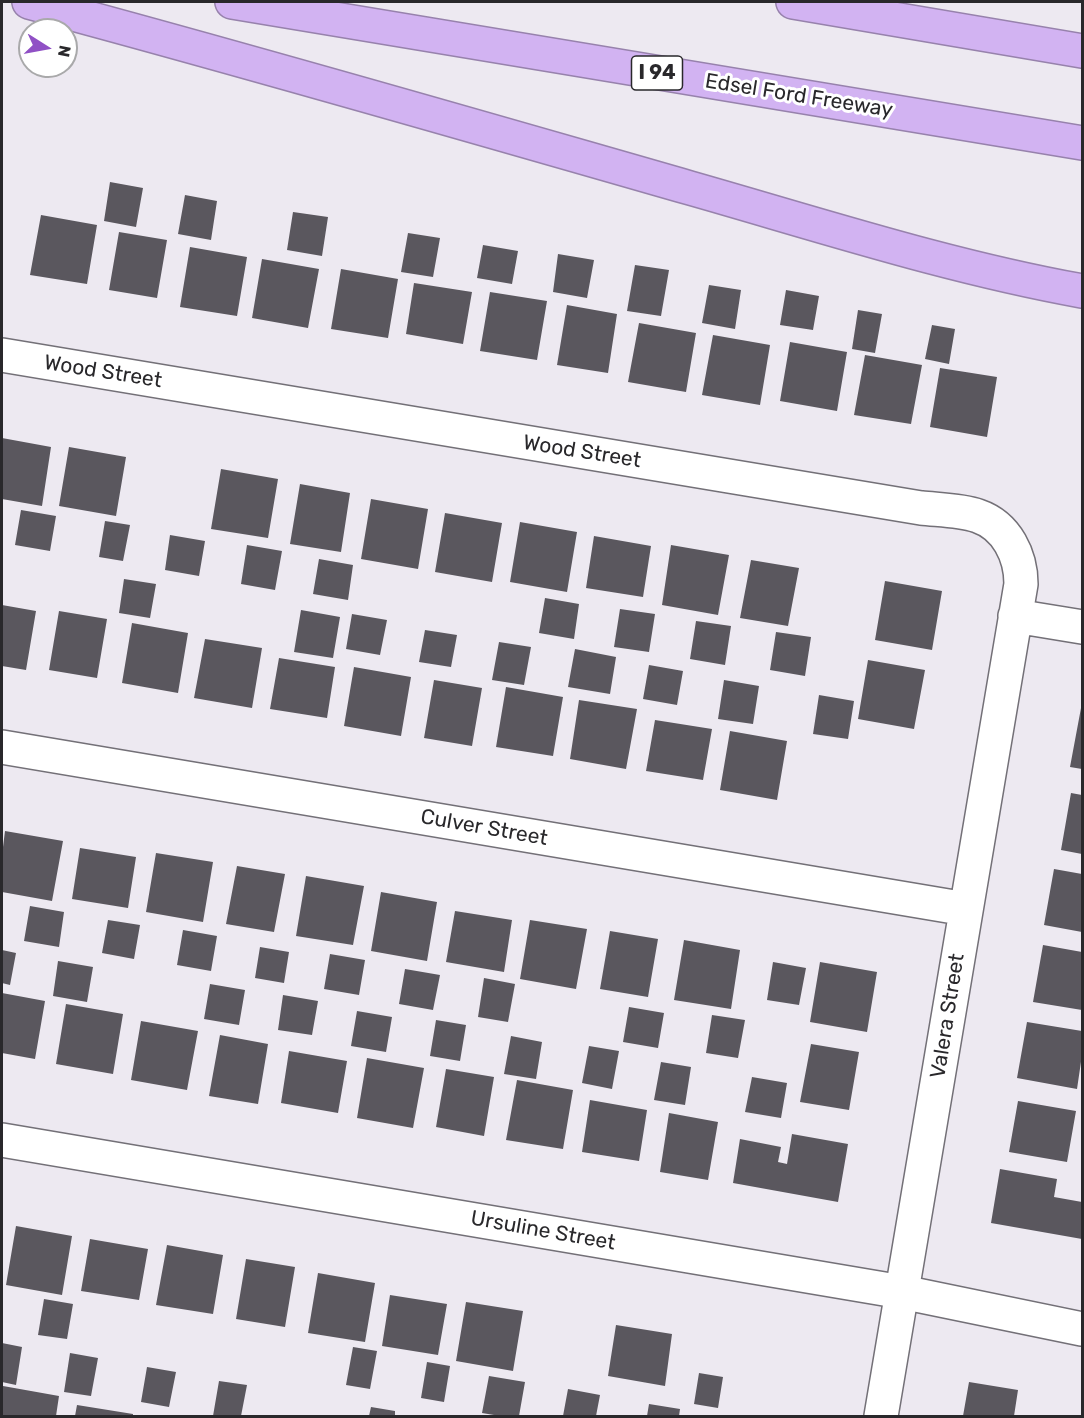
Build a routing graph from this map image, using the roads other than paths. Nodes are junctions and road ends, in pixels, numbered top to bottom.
1 (29, 2) edge
2 (232, 2) edge
3 (793, 2) edge
4 (1083, 51) edge
5 (1083, 143) edge
6 (1083, 291) edge
7 (2, 355) edge
8 (1015, 616) junction
9 (1083, 627) edge
10 (2, 747) edge
11 (966, 909) junction
12 (2, 1140) edge
13 (902, 1292) junction
14 (1083, 1329) edge
15 (881, 1416) edge

1 - 6 highway
2 - 5 highway, Edsel Ford Freeway / I 94
3 - 4 highway
7 - 8 street, Wood Street
8 - 9 street
8 - 11 street, Valera Street
10 - 11 street, Culver Street
11 - 13 street, Valera Street
12 - 13 street, Ursuline Street
13 - 14 street, Ursuline Street
13 - 15 street, Valera Street

